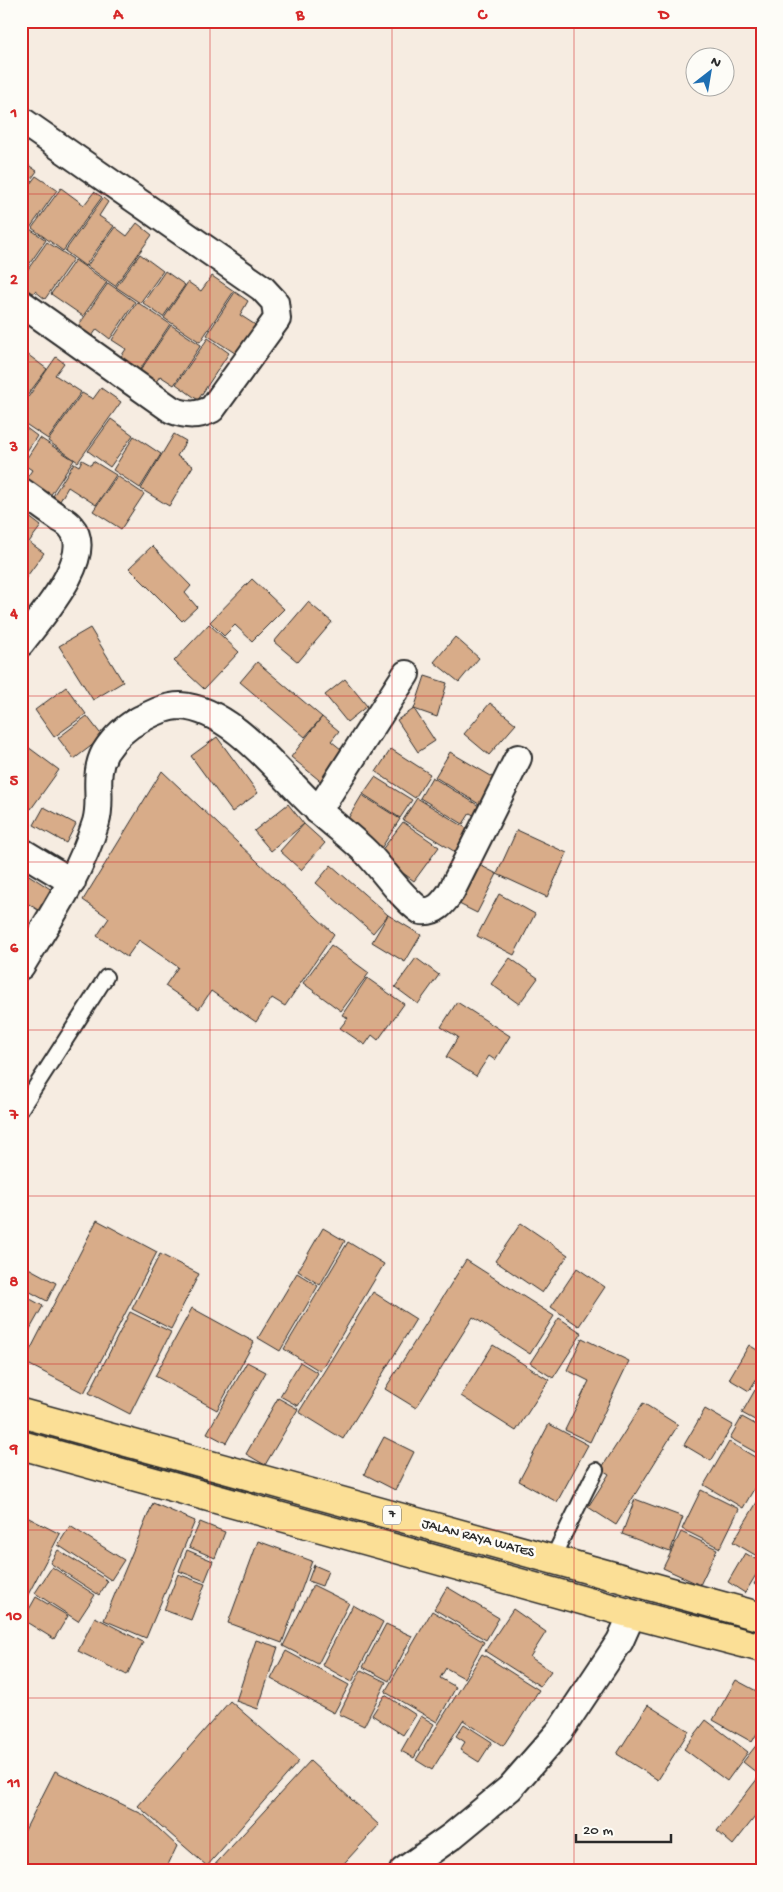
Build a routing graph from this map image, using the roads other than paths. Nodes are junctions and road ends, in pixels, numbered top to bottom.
1 (21, 120) edge
2 (21, 303) edge
3 (21, 490) edge
4 (21, 644) edge
5 (406, 674) dead end
6 (518, 758) dead end
7 (318, 811) junction
8 (21, 851) edge
9 (72, 882) junction
10 (21, 966) edge
11 (106, 977) dead end
12 (21, 1109) edge
13 (21, 1413) edge
14 (21, 1445) edge
15 (596, 1470) dead end
16 (552, 1559) junction
17 (632, 1614) junction
18 (762, 1617) edge
19 (762, 1648) edge
20 (403, 1871) edge

1 - 2 street
3 - 4 street
5 - 7 street
6 - 7 street
7 - 9 street
8 - 9 street
9 - 10 street
11 - 12 lane
13 - 16 highway, JALAN RAYA WATES / 7
14 - 17 highway
15 - 16 lane
16 - 18 highway, JALAN RAYA WATES / 7
17 - 19 highway
17 - 20 street

